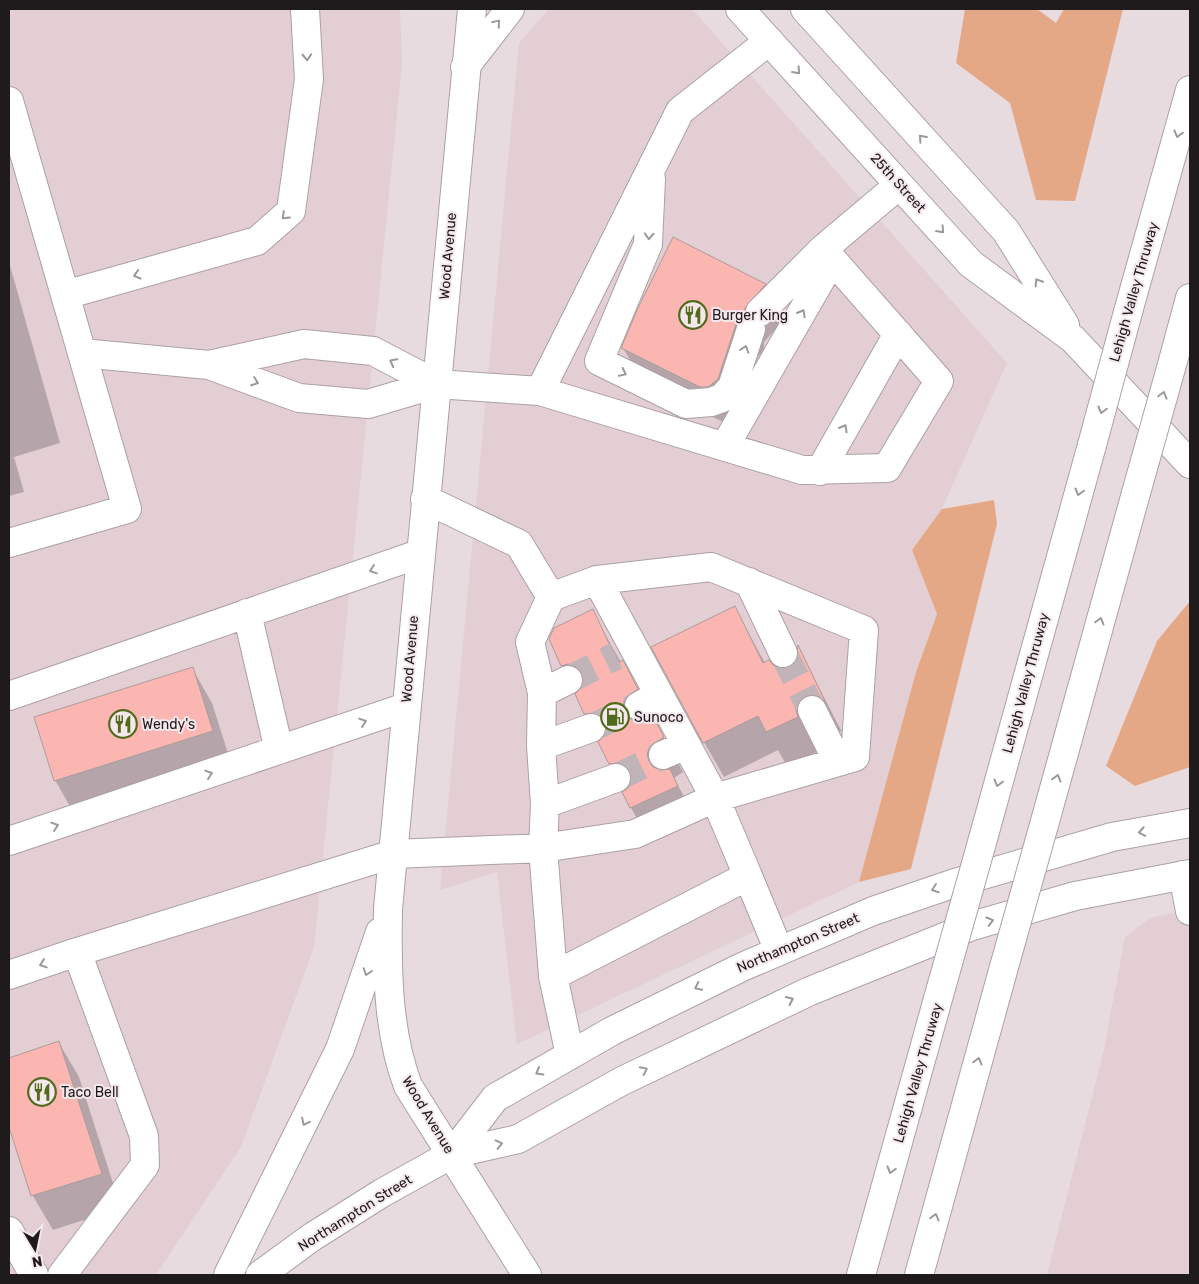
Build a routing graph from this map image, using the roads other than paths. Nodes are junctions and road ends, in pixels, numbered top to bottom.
1 (305, 9) edge
2 (456, 9) edge
3 (472, 9) edge
4 (510, 9) edge
5 (740, 9) edge
6 (805, 9) edge
7 (769, 41) junction
8 (465, 67) junction
9 (1190, 90) edge
10 (9, 101) edge
11 (651, 170) junction
12 (899, 184) junction
13 (828, 255) junction
14 (65, 295) junction
15 (1190, 298) edge
16 (898, 334) junction
17 (1073, 338) junction
18 (82, 353) junction
19 (209, 365) junction
20 (436, 384) junction
21 (540, 391) junction
22 (725, 446) junction
23 (1190, 464) edge
24 (820, 471) junction
25 (425, 499) junction
26 (9, 544) edge
27 (419, 554) junction
28 (597, 580) junction
29 (749, 582) junction
30 (552, 597) junction
31 (247, 614) junction
32 (783, 653) tunnel mouth
33 (568, 680) tunnel mouth
34 (542, 693) junction
35 (9, 696) edge
36 (406, 707) junction
37 (812, 710) tunnel mouth
38 (591, 728) tunnel mouth
39 (541, 746) junction
40 (279, 750) junction
41 (838, 762) junction
42 (616, 778) tunnel mouth
43 (715, 798) junction
44 (545, 804) junction
45 (1190, 823) edge
46 (9, 842) edge
47 (543, 848) junction
48 (393, 854) junction
49 (1187, 874) edge
50 (748, 876) junction
51 (388, 909) junction
52 (1190, 911) edge
53 (779, 951) junction
54 (78, 952) junction
55 (9, 975) edge
56 (553, 976) junction
57 (570, 1055) junction
58 (452, 1154) junction
59 (9, 1231) edge
60 (34, 1275) edge
61 (62, 1275) edge
62 (228, 1275) edge
63 (260, 1275) edge
64 (527, 1275) edge
65 (861, 1275) edge
66 (919, 1275) edge

1 -> 14 main road
2 - 8 main road
3 - 8 main road, Wood Avenue
8 -> 4 main road
5 - 7 main road, 25th Street
17 -> 6 main road, 25th Street
7 - 11 main road
7 -> 12 main road, 25th Street
8 - 20 main road, Wood Avenue
9 -> 65 main road, Lehigh Valley Thruway, bridge
10 - 14 main road
11 -> 13 main road
11 - 21 main road
12 - 13 main road
12 -> 17 main road, 25th Street
13 - 16 main road
22 -> 13 main road
14 - 18 main road
66 -> 15 main road, bridge
24 -> 16 main road
16 - 24 main road
17 - 23 main road, 25th Street
18 - 19 main road
18 - 26 main road
19 -> 20 main road
20 -> 19 main road
20 - 21 main road
20 - 25 main road, Wood Avenue
21 - 22 main road
22 - 24 main road
25 - 27 main road, Wood Avenue
25 - 30 main road
27 -> 31 main road
27 - 36 main road, Wood Avenue
28 - 29 main road
28 - 30 main road
28 - 43 main road
29 - 32 main road
29 - 41 main road
30 - 34 main road
31 - 35 main road
31 - 40 main road
33 - 34 main road
34 - 39 main road
40 -> 36 main road
36 - 48 main road, Wood Avenue
37 - 41 main road
38 - 39 main road
39 - 44 main road
46 -> 40 main road
41 - 43 main road
42 - 44 main road
43 - 47 main road
43 - 50 main road
44 - 47 main road
45 -> 53 main road, Northampton Street
47 - 48 main road
47 - 56 main road
48 - 51 main road, Wood Avenue
48 - 54 main road
49 - 52 main road
58 -> 49 main road, Northampton Street
50 - 53 main road
50 - 56 main road
51 - 58 main road, Wood Avenue
51 -> 62 main road
53 -> 57 main road, Northampton Street
54 -> 55 main road
54 - 61 main road
56 - 57 main road
57 -> 58 main road, Northampton Street
58 - 63 main road, Northampton Street
58 - 64 main road, Wood Avenue
59 - 60 main road

